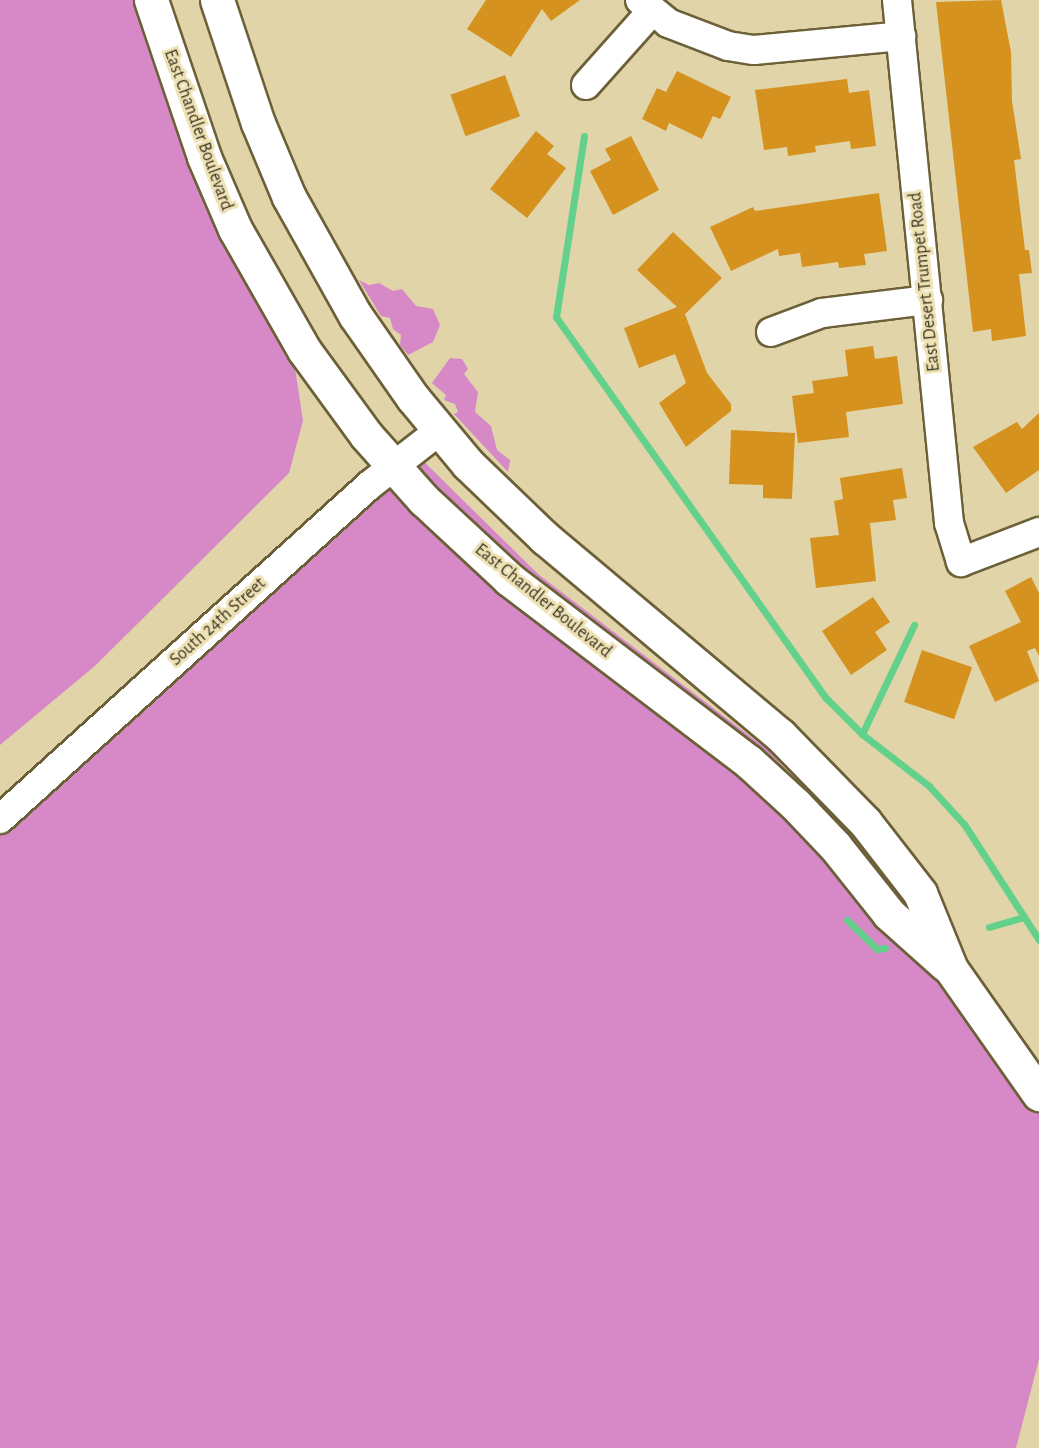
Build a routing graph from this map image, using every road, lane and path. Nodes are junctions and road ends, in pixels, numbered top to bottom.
1 (151, 0) edge
2 (217, 0) edge
3 (897, 0) edge
4 (646, 6) edge
5 (901, 36) junction
6 (586, 86) dead end
7 (928, 300) junction
8 (771, 332) dead end
9 (440, 430) junction
10 (395, 465) junction
11 (1039, 532) edge
12 (0, 819) edge
13 (951, 969) junction
14 (1039, 1094) edge

1 - 10 main road, East Chandler Boulevard
2 - 9 main road, East Chandler Boulevard
3 - 5 street, East Desert Trumpet Road
4 - 5 street
4 - 6 street
5 - 7 street, East Desert Trumpet Road
7 - 8 street
7 - 11 street, East Desert Trumpet Road
9 - 10 street, South 24th Street
9 - 13 main road, East Chandler Boulevard
10 - 12 street, South 24th Street
10 - 13 main road, East Chandler Boulevard
13 - 14 main road, East Chandler Boulevard

